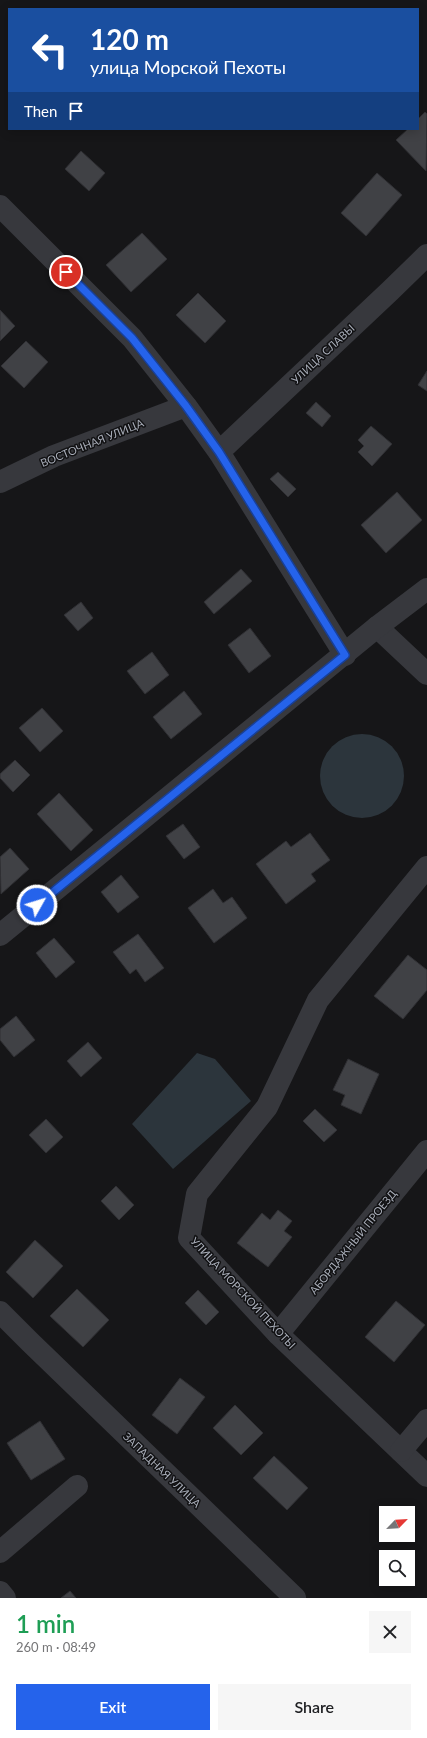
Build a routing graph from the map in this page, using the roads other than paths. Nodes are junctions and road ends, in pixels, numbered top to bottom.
1 (0, 206) edge
2 (427, 254) edge
3 (186, 406) junction
4 (219, 452) junction
5 (0, 482) edge
6 (427, 589) edge
7 (377, 627) junction
8 (345, 655) junction
9 (427, 674) edge
10 (427, 867) edge
11 (0, 935) edge
12 (427, 1151) edge
13 (0, 1312) edge
14 (278, 1334) junction
15 (427, 1420) edge
16 (401, 1451) junction
17 (427, 1476) edge
18 (77, 1486) dead end
19 (0, 1552) edge
20 (0, 1592) edge
21 (5, 1598) edge
22 (295, 1598) edge

1 - 3 street
2 - 4 street, УЛИЦА СЛАВЫ
3 - 4 street
3 - 5 street, ВОСТОЧНАЯ УЛИЦА
4 - 8 street
6 - 7 street
7 - 8 street
7 - 9 street
8 - 11 street
10 - 14 street, УЛИЦА МОРСКОЙ ПЕХОТЫ
12 - 14 street, АБОРДАЖНЫЙ ПРОЕЗД
13 - 22 street, ЗАПАДНАЯ УЛИЦА
14 - 16 street, УЛИЦА МОРСКОЙ ПЕХОТЫ
15 - 16 street
16 - 17 street, УЛИЦА МОРСКОЙ ПЕХОТЫ
18 - 19 street
20 - 21 street

